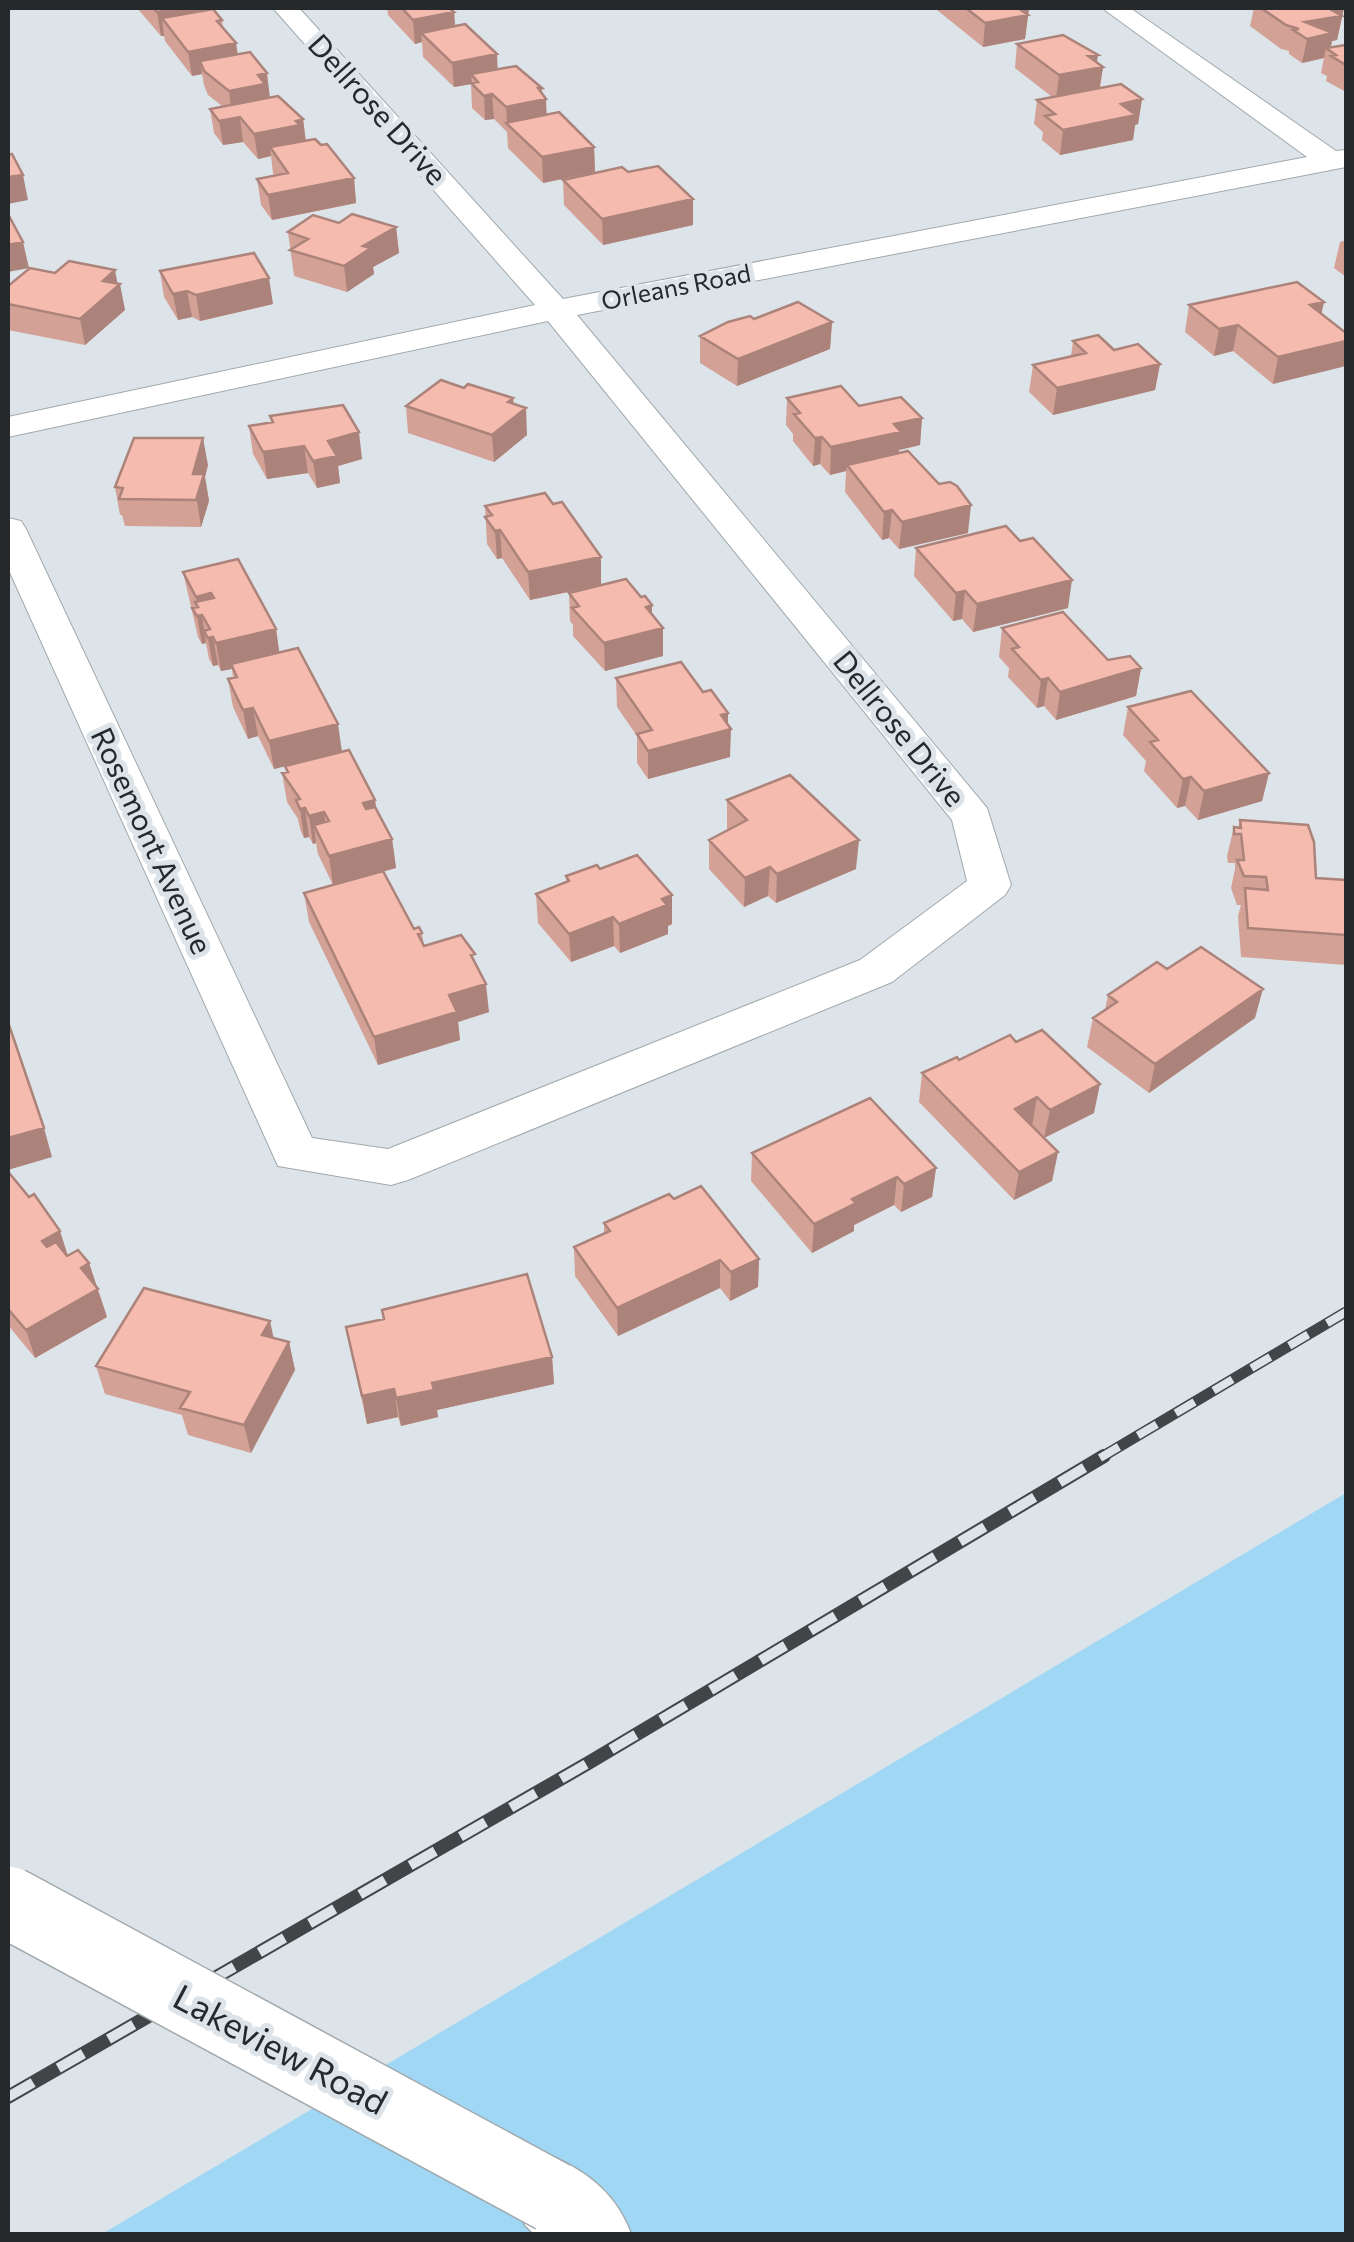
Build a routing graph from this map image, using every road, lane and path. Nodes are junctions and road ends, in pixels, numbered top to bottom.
1 (285, 8) edge
2 (1114, 8) edge
3 (1339, 159) edge
4 (556, 310) junction
5 (8, 426) edge
6 (8, 530) edge
7 (295, 1152) joint
8 (8, 1902) edge
9 (572, 2216) edge

1 - 4 street, Dellrose Drive
2 - 3 street
3 - 4 street, Orleans Road
4 - 5 street, Orleans Road
4 - 7 street, Dellrose Drive
6 - 7 street, Rosemont Avenue
8 - 9 street, Lakeview Road, bridge

